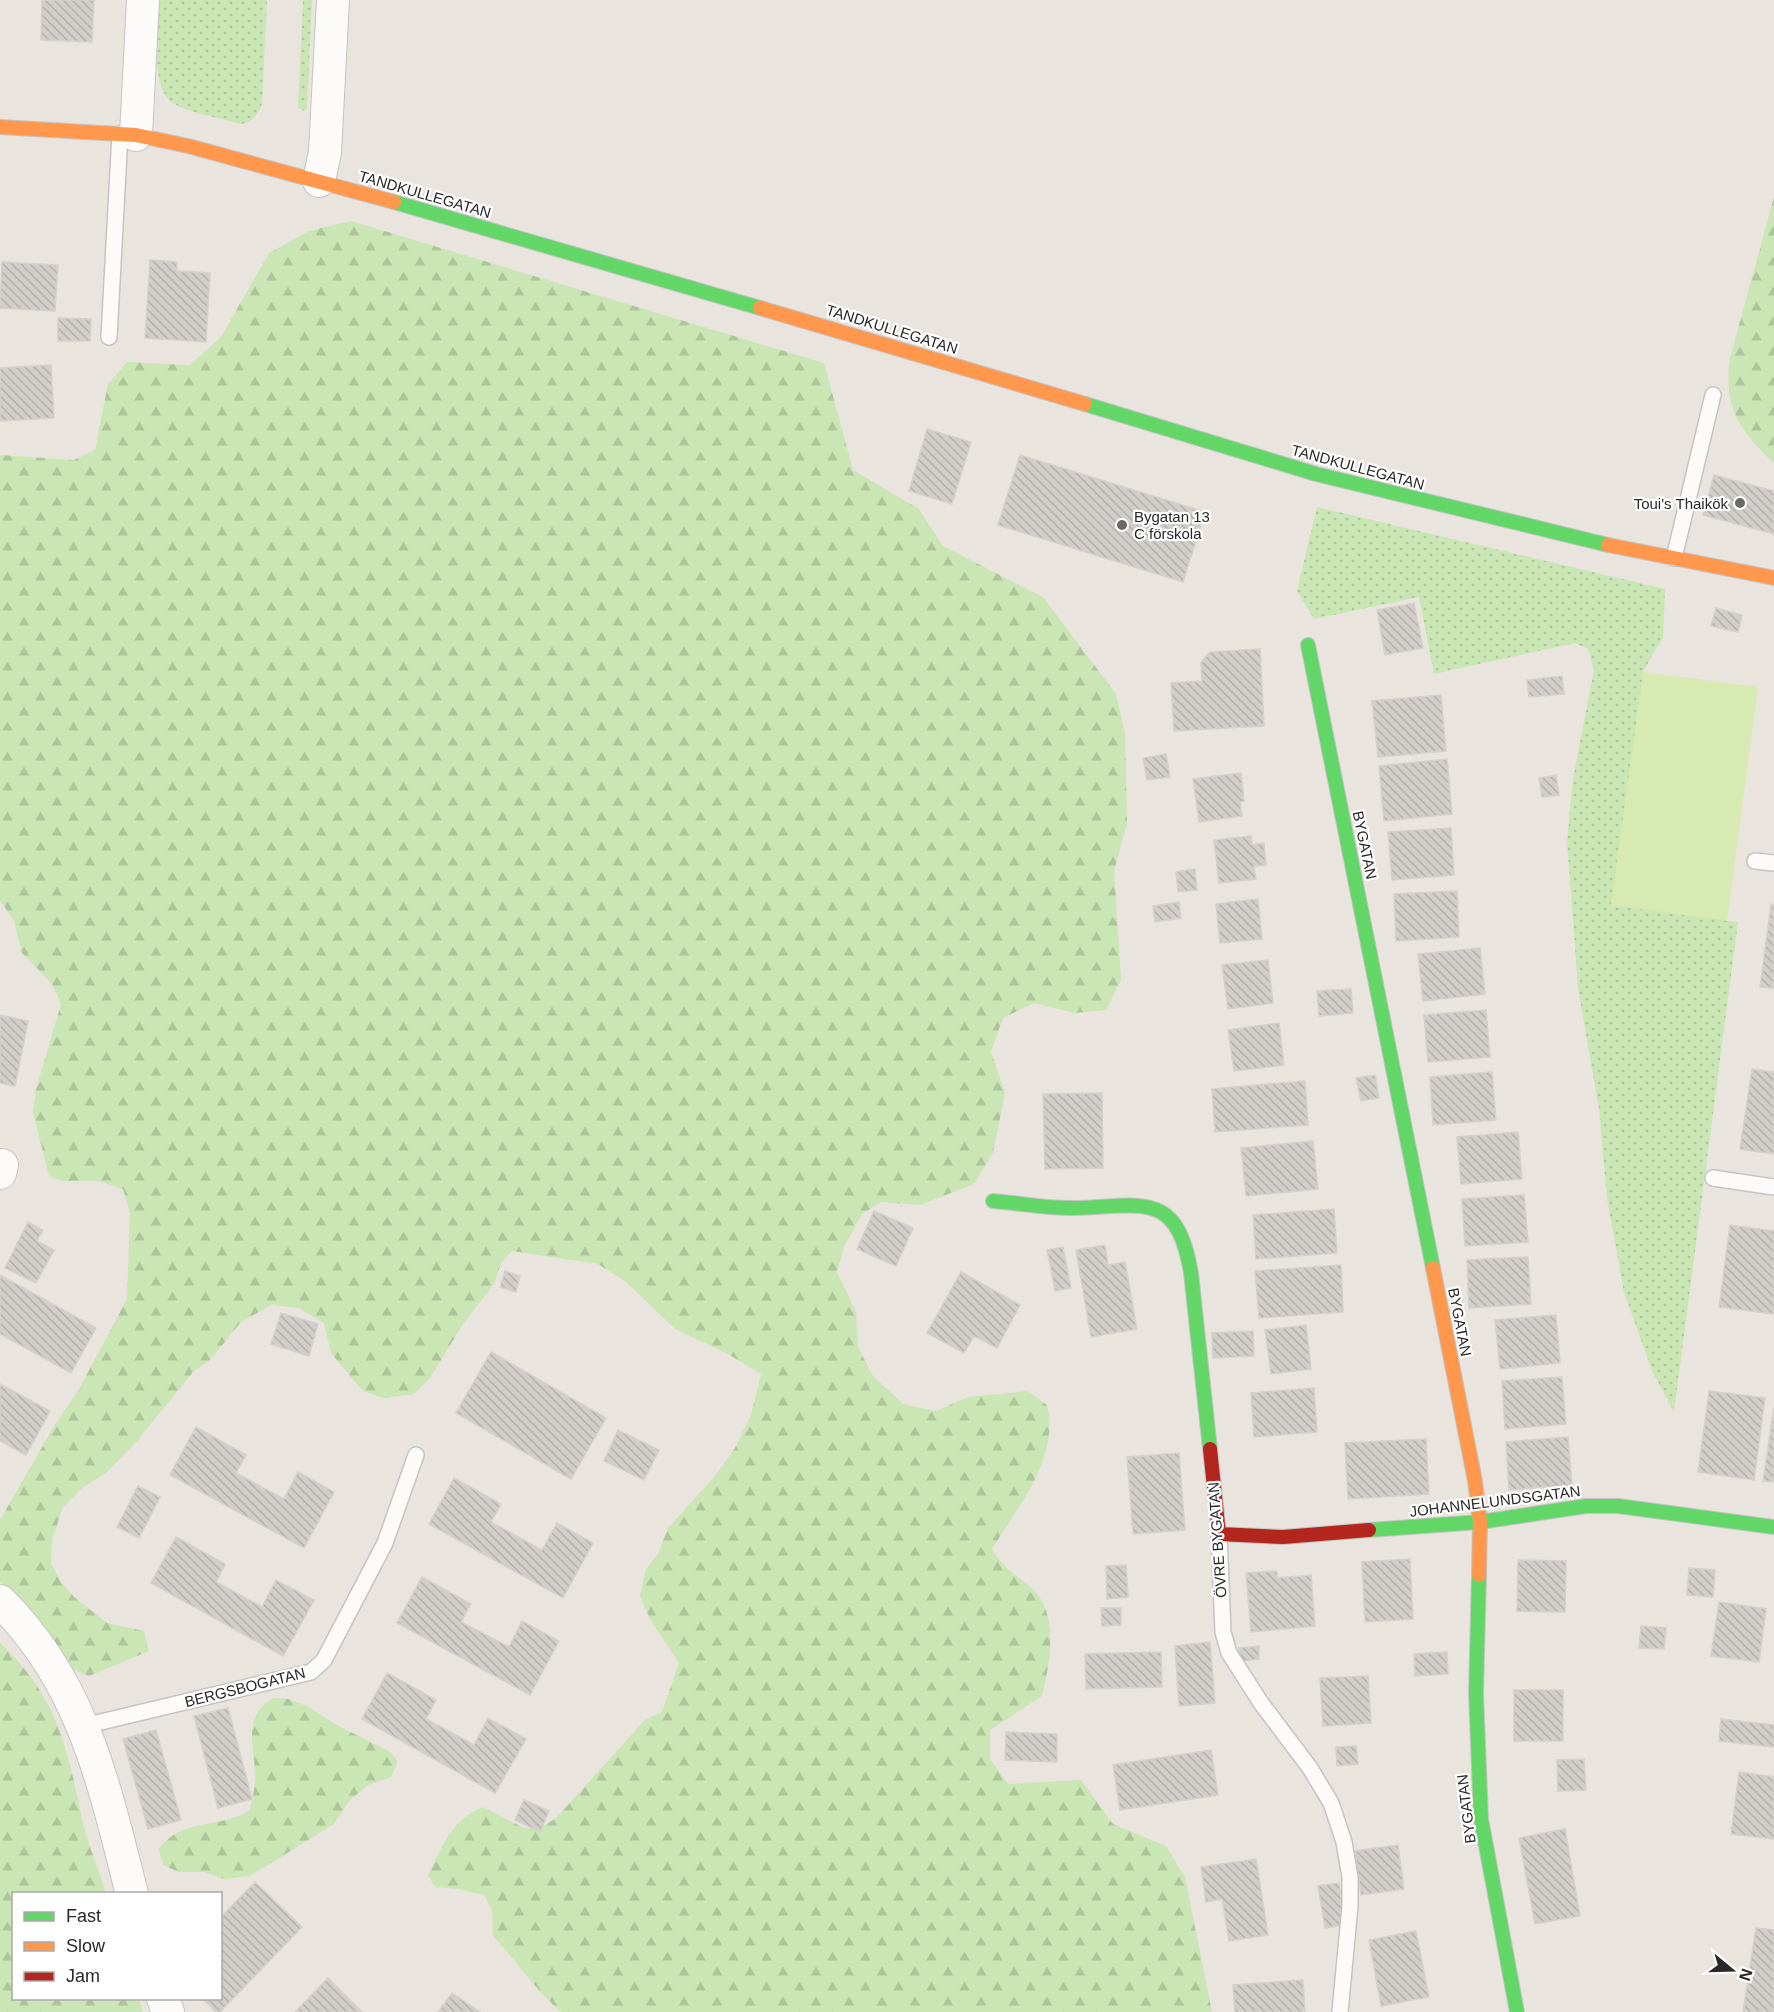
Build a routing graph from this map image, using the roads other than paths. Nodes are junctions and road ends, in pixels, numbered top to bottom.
1 (143, 0) edge
2 (333, 0) edge
3 (0, 127) edge
4 (128, 134) junction
5 (319, 181) junction
6 (109, 337) dead end
7 (1713, 395) dead end
8 (1674, 558) junction
9 (1774, 578) edge
10 (1308, 645) dead end
11 (1755, 861) dead end
12 (1774, 863) edge
13 (1713, 1178) dead end
14 (1774, 1187) edge
15 (993, 1201) dead end
16 (416, 1455) dead end
17 (1480, 1522) junction
18 (1774, 1527) edge
19 (1219, 1534) junction
20 (0, 1600) edge
21 (84, 1726) junction
22 (132, 1892) edge
23 (1340, 2012) edge
24 (1517, 2012) edge

1 - 4 street
2 - 5 street
3 - 4 street, TANDKULLEGATAN
4 - 5 street, TANDKULLEGATAN
4 - 6 lane
5 - 8 street, TANDKULLEGATAN
7 - 8 lane
8 - 9 street, TANDKULLEGATAN
10 - 17 street, BYGATAN
11 - 12 lane
13 - 14 lane
15 - 19 street, ÖVRE BYGATAN
16 - 21 lane, BERGSBOGATAN
17 - 18 street, JOHANNELUNDSGATAN
17 - 19 street, JOHANNELUNDSGATAN
17 - 24 street, BYGATAN
19 - 23 lane, ÖVRE BYGATAN
20 - 21 street
21 - 22 street

